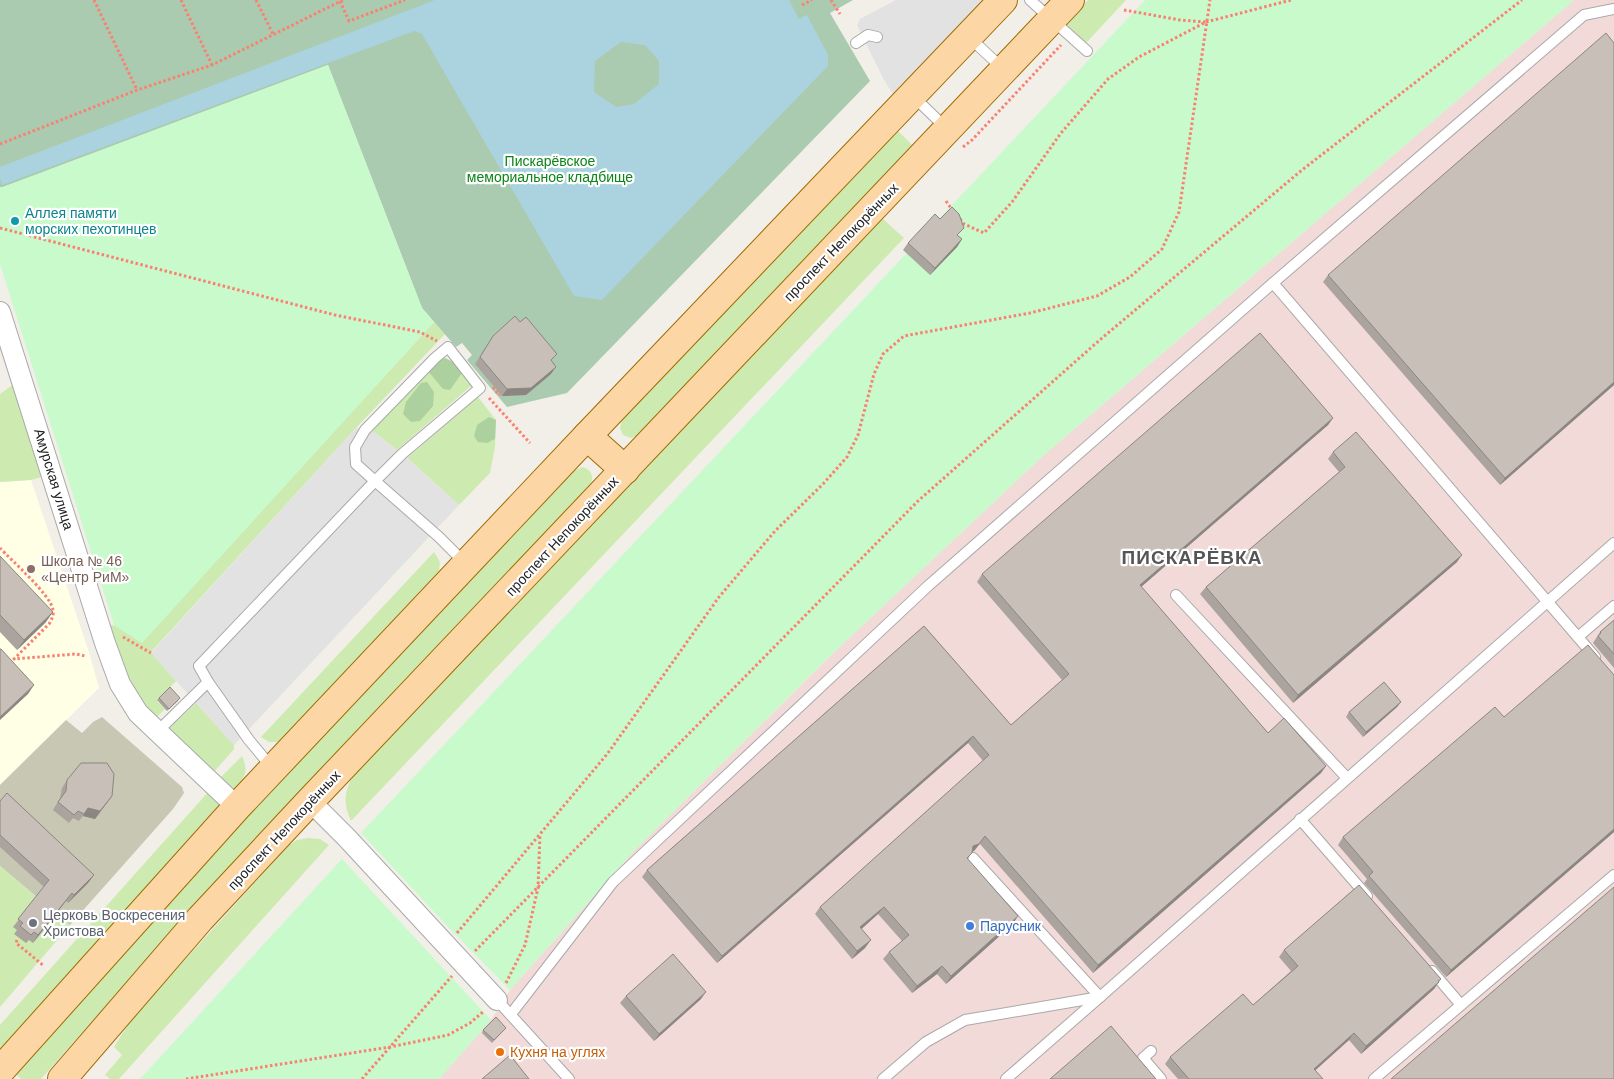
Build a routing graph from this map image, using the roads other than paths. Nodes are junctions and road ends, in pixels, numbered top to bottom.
1 (1003, 0) edge
2 (1030, 0) edge
3 (1614, 9) edge
4 (1064, 18) edge
5 (877, 37) dead end
6 (968, 37) junction
7 (856, 43) dead end
8 (1086, 51) dead end
9 (1004, 70) junction
10 (912, 96) junction
11 (952, 141) junction
12 (1273, 283) junction
13 (0, 312) edge
14 (587, 436) junction
15 (624, 470) junction
16 (375, 481) junction
17 (1614, 543) edge
18 (466, 565) junction
19 (1176, 595) dead end
20 (1547, 601) junction
21 (1614, 606) edge
22 (1578, 637) junction
23 (1602, 664) edge
24 (208, 682) junction
25 (158, 731) junction
26 (273, 769) junction
27 (1347, 778) junction
28 (310, 801) junction
29 (237, 807) junction
30 (1300, 819) junction
31 (973, 858) edge
32 (1614, 875) edge
33 (1373, 903) edge
34 (1423, 961) edge
35 (1100, 997) junction
36 (497, 1000) joint
37 (1461, 1005) junction
38 (511, 1014) junction
39 (1151, 1051) dead end
40 (0, 1071) edge
41 (62, 1079) edge
42 (569, 1079) edge
43 (884, 1079) edge
44 (1006, 1079) edge
45 (1161, 1079) edge
46 (1374, 1079) edge

1 - 6 main road
2 - 4 lane
3 - 12 lane
4 - 8 lane
4 - 9 main road, проспект Непокорённых
5 - 7 lane
6 - 9 lane
6 - 10 main road
9 - 11 main road, проспект Непокорённых
10 - 11 lane
10 - 14 main road
11 - 15 main road, проспект Непокорённых
12 - 20 lane
12 - 38 lane
13 - 25 street, Амурская улица
14 - 15 main road
14 - 18 main road
15 - 28 main road, проспект Непокорённых
16 - 16 lane
16 - 18 lane
16 - 24 lane
17 - 20 lane
18 - 26 main road
19 - 27 lane
20 - 22 lane
20 - 27 lane
21 - 22 lane
22 - 23 lane
24 - 25 lane
24 - 26 lane
25 - 29 street, Амурская улица
26 - 29 main road
27 - 30 lane
28 - 36 street
28 - 41 main road, проспект Непокорённых
29 - 40 main road
30 - 33 lane
30 - 35 lane
31 - 35 lane
32 - 37 lane
34 - 37 lane
35 - 43 lane
35 - 44 lane
36 - 38 lane
37 - 46 lane
38 - 42 lane
39 - 45 lane

